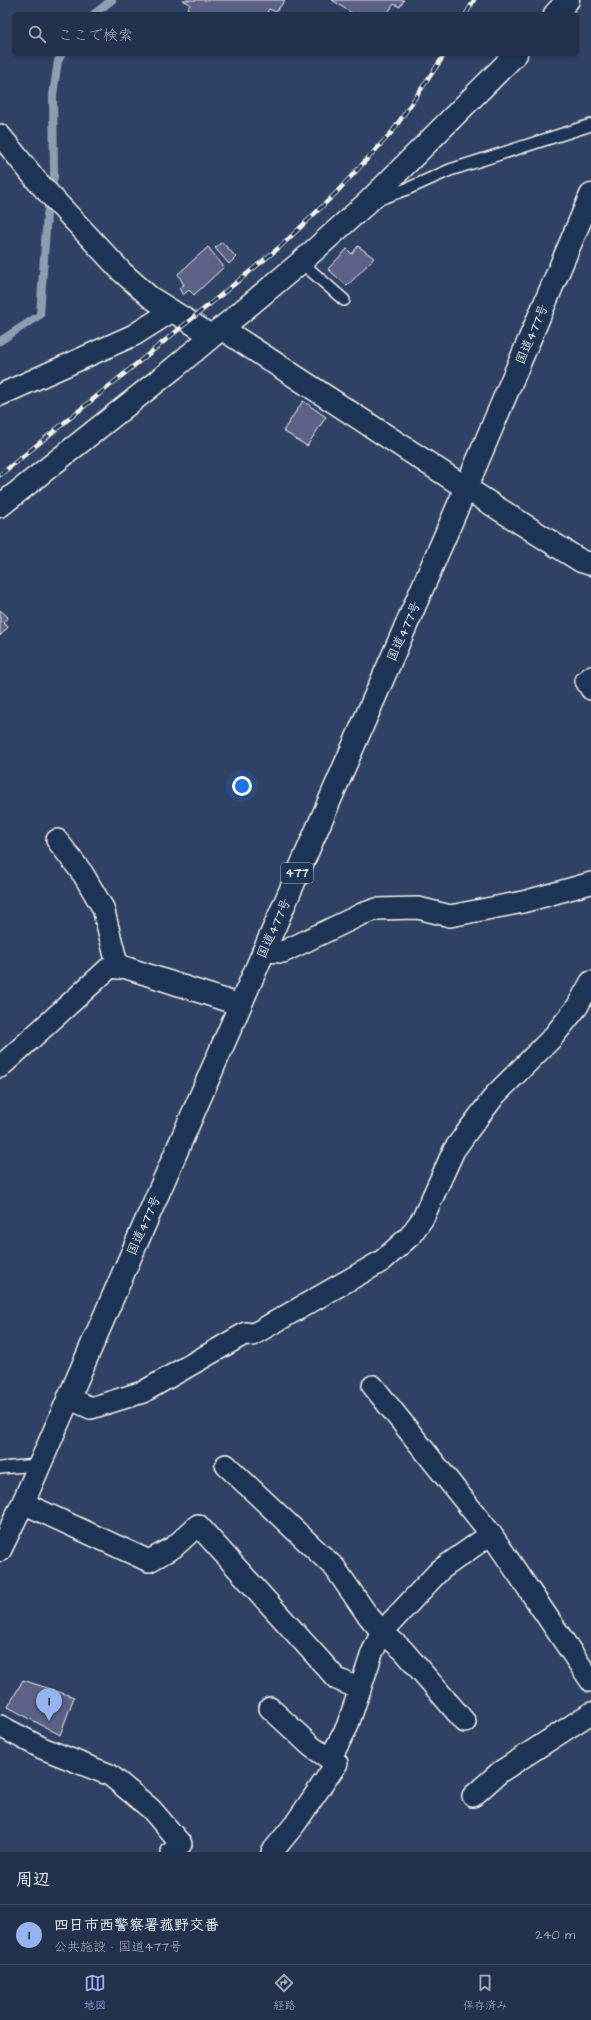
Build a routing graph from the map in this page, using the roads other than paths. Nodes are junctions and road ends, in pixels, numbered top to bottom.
1 (568, 0) edge
2 (557, 12) edge
3 (514, 56) edge
4 (591, 125) edge
5 (0, 135) edge
6 (591, 195) edge
7 (367, 203) junction
8 (301, 262) junction
9 (344, 300) dead end
10 (172, 311) junction
11 (217, 332) junction
12 (0, 395) edge
13 (466, 488) junction
14 (0, 506) edge
15 (591, 564) edge
16 (591, 677) edge
17 (591, 689) edge
18 (57, 840) dead end
19 (591, 883) edge
20 (263, 951) junction
21 (118, 968) junction
22 (591, 982) edge
23 (240, 1005) junction
24 (0, 1067) edge
25 (373, 1386) dead end
26 (68, 1398) junction
27 (226, 1465) dead end
28 (38, 1466) junction
29 (0, 1468) edge
30 (22, 1502) junction
31 (491, 1534) junction
32 (0, 1550) edge
33 (382, 1632) junction
34 (591, 1681) edge
35 (360, 1689) junction
36 (270, 1708) dead end
37 (591, 1713) edge
38 (465, 1722) dead end
39 (0, 1726) edge
40 (330, 1759) junction
41 (472, 1796) dead end
42 (172, 1852) edge
43 (272, 1852) edge

1 - 2 main road
3 - 7 main road
4 - 7 lane
5 - 10 street
6 - 13 main road, 国道477号 / 477
7 - 8 main road
8 - 9 lane
8 - 11 main road
10 - 11 street
10 - 12 street
11 - 13 main road
11 - 14 main road
13 - 15 main road
13 - 20 main road, 国道477号 / 477
16 - 17 street
18 - 21 street
19 - 20 street
20 - 23 main road, 国道477号 / 477
21 - 23 street
21 - 24 street
22 - 26 street
23 - 26 main road, 国道477号 / 477
25 - 31 street
26 - 28 main road, 国道477号 / 477
27 - 33 street
28 - 29 lane
28 - 30 main road, 国道477号 / 477
30 - 32 main road, 国道477号 / 477
30 - 35 street
31 - 33 street
31 - 34 street
33 - 35 street
33 - 38 street
35 - 40 street
36 - 40 street
37 - 41 street
39 - 42 street
40 - 43 street

